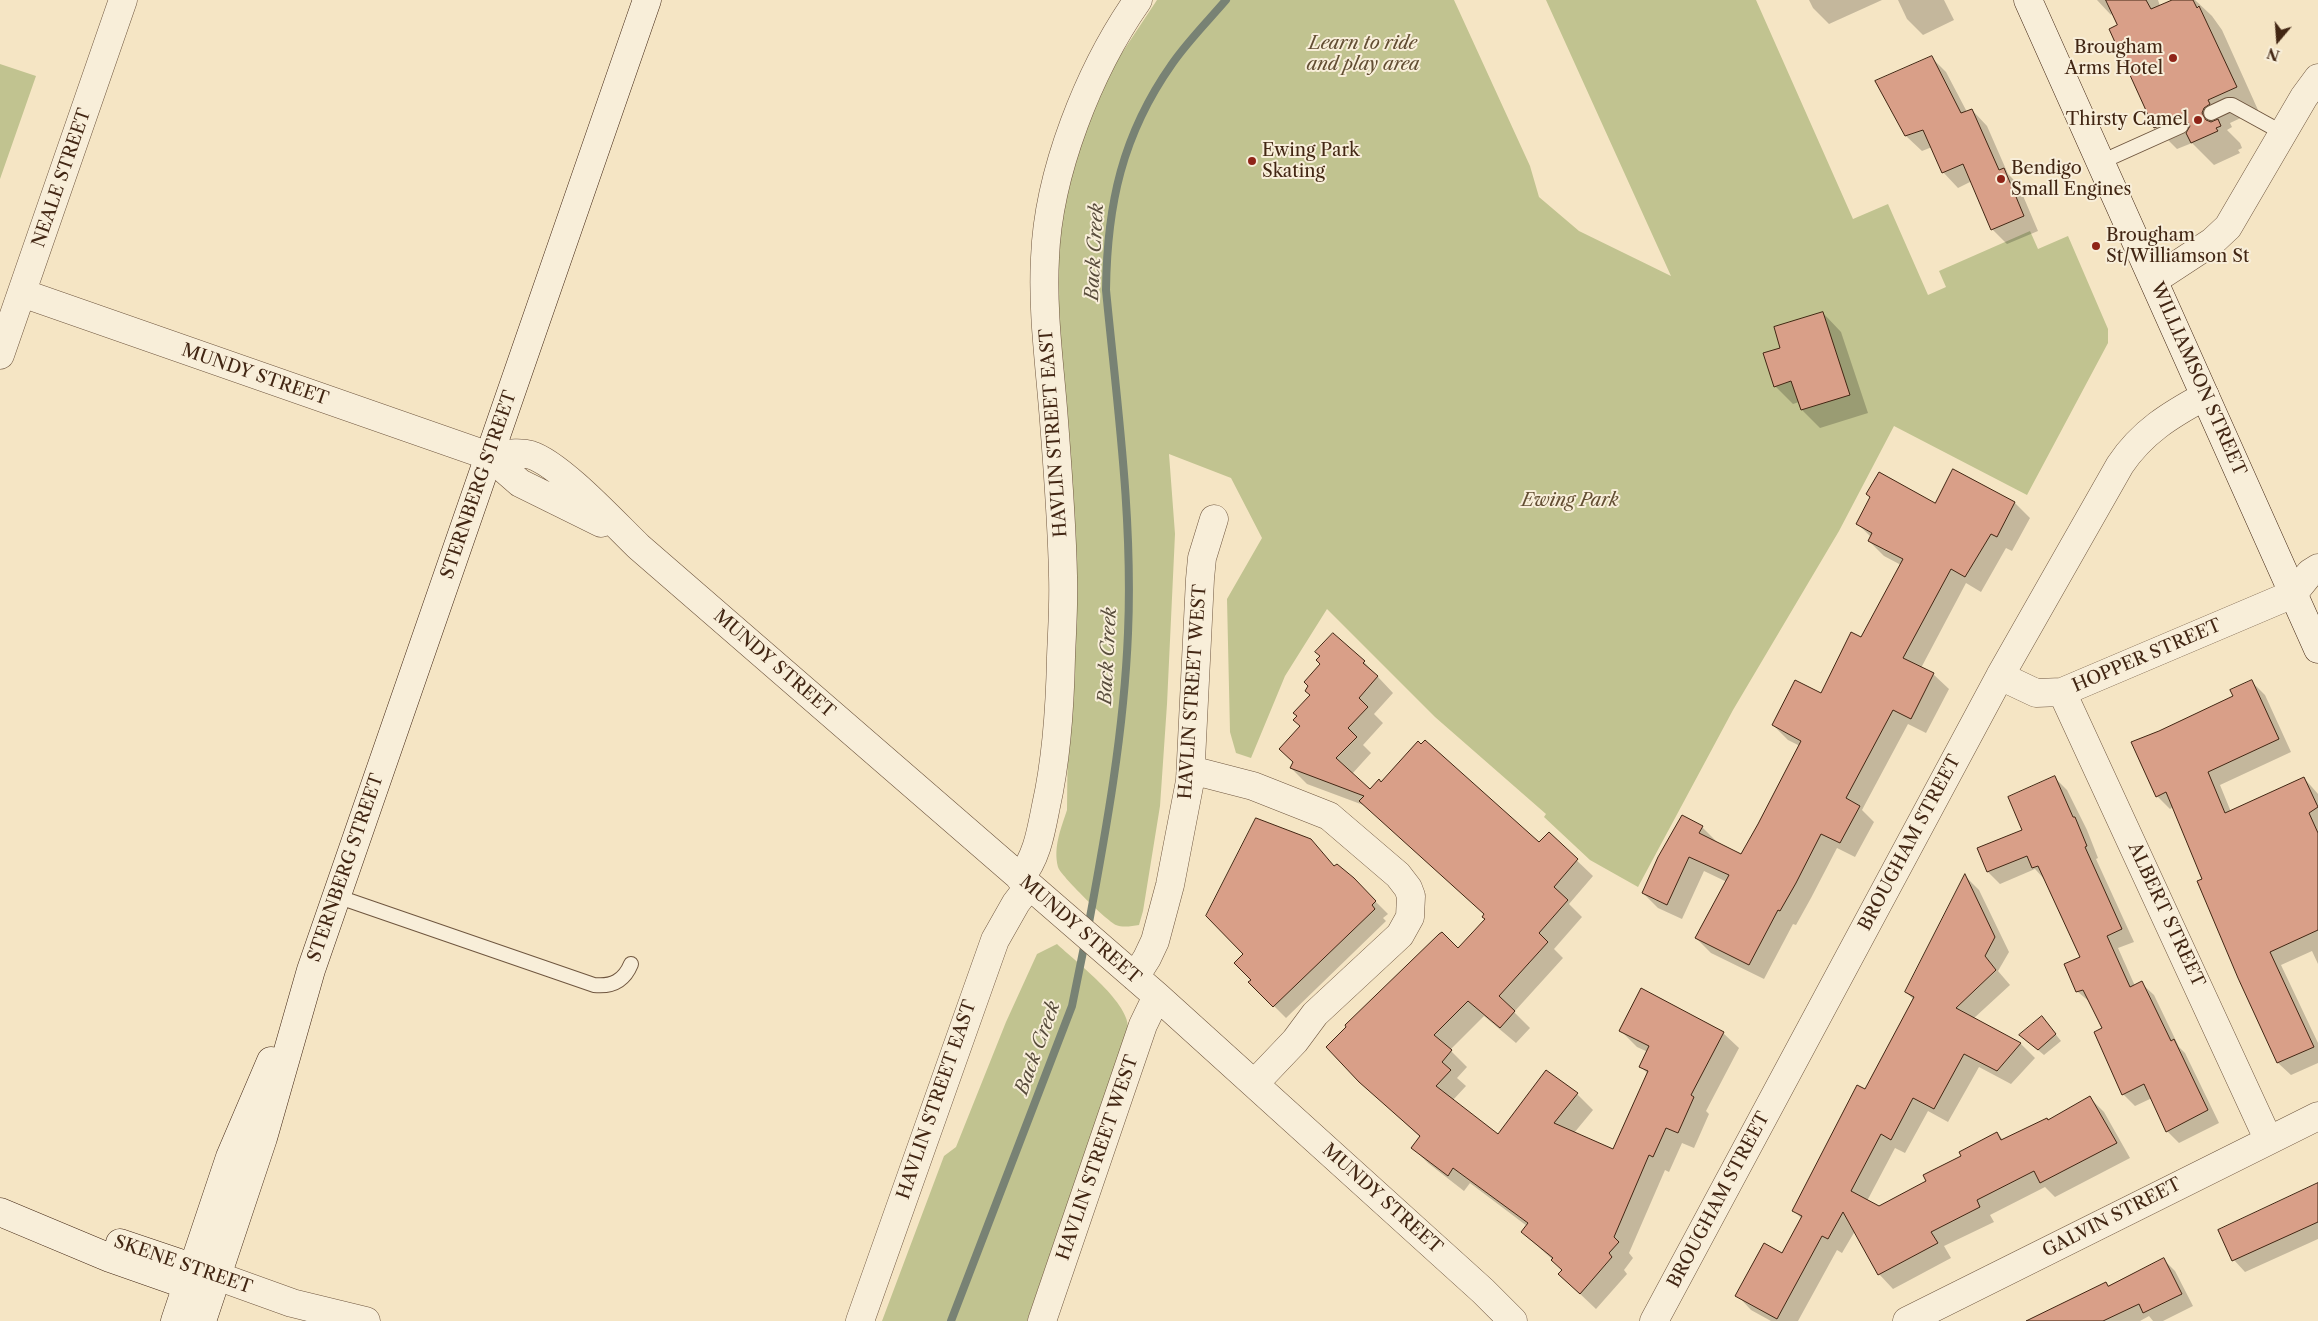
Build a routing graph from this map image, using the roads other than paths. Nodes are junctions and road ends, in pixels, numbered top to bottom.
1 (124, 0) edge
2 (648, 0) edge
3 (1138, 0) edge
4 (2028, 0) edge
5 (2318, 64) edge
6 (2313, 94) edge
7 (2210, 113) dead end
8 (2182, 126) dead end
9 (2283, 133) junction
10 (2101, 162) junction
11 (2154, 280) junction
12 (22, 294) junction
13 (0, 355) edge
14 (2204, 396) junction
15 (488, 456) junction
16 (1214, 519) dead end
17 (2318, 568) edge
18 (2305, 595) edge
19 (2318, 649) edge
20 (2000, 676) junction
21 (2062, 692) junction
22 (1191, 770) junction
23 (1025, 882) junction
24 (336, 896) junction
25 (632, 964) dead end
26 (1135, 977) junction
27 (1157, 996) junction
28 (1255, 1083) junction
29 (2318, 1116) edge
30 (2268, 1139) junction
31 (0, 1211) edge
32 (203, 1278) junction
33 (175, 1321) edge
34 (202, 1321) edge
35 (366, 1321) edge
36 (860, 1321) edge
37 (1042, 1321) edge
38 (1513, 1321) edge
39 (1654, 1321) edge
40 (1908, 1321) edge

1 - 12 street, NEALE STREET
2 - 15 street, STERNBERG STREET
3 - 23 street, HAVLIN STREET EAST
4 - 10 street, WILLIAMSON STREET
5 - 6 street
6 - 9 street
7 - 9 lane
8 - 10 lane
9 - 11 street
10 - 11 street, WILLIAMSON STREET
11 - 14 street, WILLIAMSON STREET
12 - 13 street, NEALE STREET
12 - 15 street, MUNDY STREET
14 - 18 street, WILLIAMSON STREET
14 - 20 street, BROUGHAM STREET
15 - 23 street, MUNDY STREET
15 - 24 street, STERNBERG STREET
16 - 22 street, HAVLIN STREET WEST
17 - 18 street, HOPPER STREET
18 - 19 street, WILLIAMSON STREET
18 - 21 street, HOPPER STREET
20 - 21 street, HOPPER STREET
20 - 39 street, BROUGHAM STREET
21 - 30 street, ALBERT STREET
22 - 26 street, HAVLIN STREET WEST
22 - 28 street
23 - 26 street, MUNDY STREET
23 - 36 street, HAVLIN STREET EAST
24 - 25 lane
24 - 32 street, STERNBERG STREET
26 - 27 street, MUNDY STREET
27 - 28 street, MUNDY STREET
27 - 37 street, HAVLIN STREET WEST
28 - 38 street, MUNDY STREET
29 - 30 street, GALVIN STREET
30 - 40 street, GALVIN STREET
31 - 32 street, SKENE STREET
32 - 33 street, STERNBERG STREET
32 - 34 street, STERNBERG STREET
32 - 35 street, SKENE STREET

